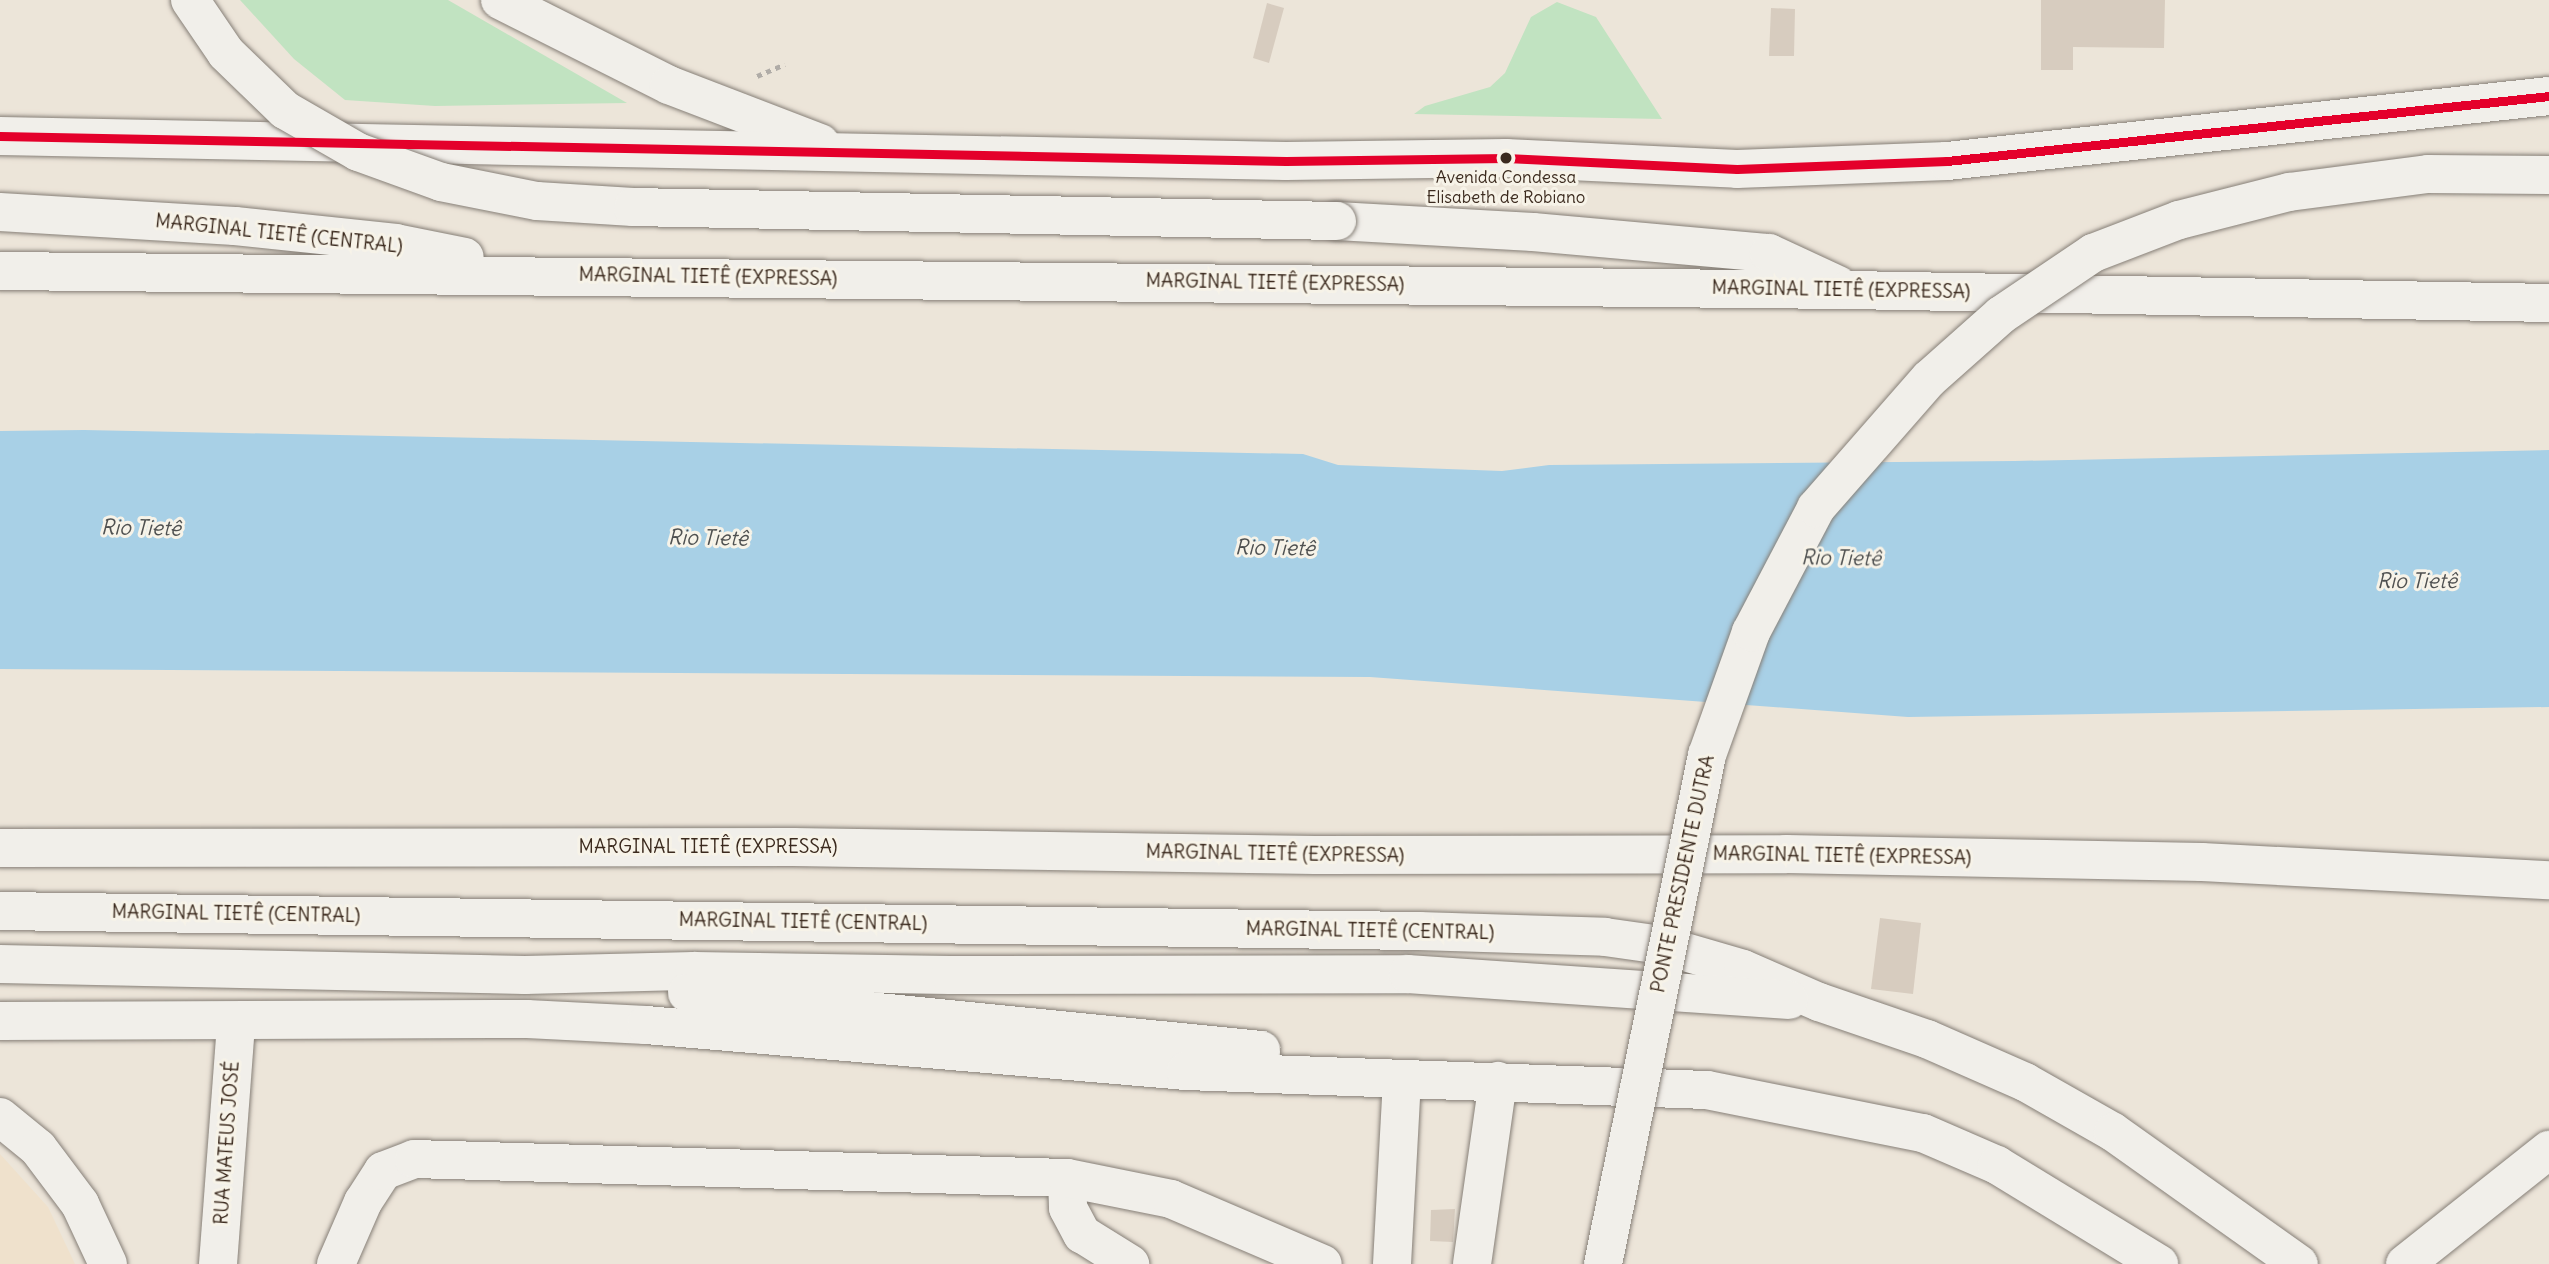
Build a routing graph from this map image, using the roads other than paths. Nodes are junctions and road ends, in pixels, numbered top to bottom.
1 (190, 0) edge
2 (500, 0) edge
3 (2549, 96) edge
4 (0, 136) edge
5 (848, 153) junction
6 (2549, 175) edge
7 (0, 212) edge
8 (0, 271) edge
9 (556, 275) junction
10 (1849, 290) junction
11 (2549, 303) edge
12 (0, 848) edge
13 (2549, 880) edge
14 (0, 911) edge
15 (0, 964) edge
16 (525, 975) junction
17 (1819, 1002) junction
18 (0, 1021) edge
19 (236, 1022) junction
20 (1498, 1081) junction
21 (1402, 1082) junction
22 (0, 1117) edge
23 (2549, 1150) edge
24 (1067, 1178) junction
25 (108, 1264) edge
26 (218, 1264) edge
27 (336, 1264) edge
28 (1130, 1264) edge
29 (1323, 1264) edge
30 (1392, 1264) edge
31 (1472, 1264) edge
32 (1603, 1264) edge
33 (2159, 1264) edge
34 (2300, 1264) edge
35 (2405, 1264) edge

1 - 10 main road, bridge
2 - 5 main road
3 - 5 main road
4 - 5 main road
6 - 32 main road, PONTE PRESIDENTE DUTRA, bridge
7 - 9 main road, MARGINAL TIETÊ (CENTRAL)
8 - 9 main road, MARGINAL TIETÊ (EXPRESSA)
9 - 10 main road, MARGINAL TIETÊ (EXPRESSA)
10 - 11 main road, MARGINAL TIETÊ (EXPRESSA)
12 - 13 main road, MARGINAL TIETÊ (EXPRESSA)
14 - 17 main road, MARGINAL TIETÊ (CENTRAL)
15 - 16 main road
16 - 17 main road
16 - 21 main road
17 - 34 main road
18 - 19 main road
19 - 21 main road
19 - 26 main road, RUA MATEUS JOSÉ
20 - 21 main road
20 - 31 main road
20 - 33 main road
21 - 30 main road
22 - 25 main road
23 - 35 main road
24 - 27 main road
24 - 28 main road
24 - 29 main road

